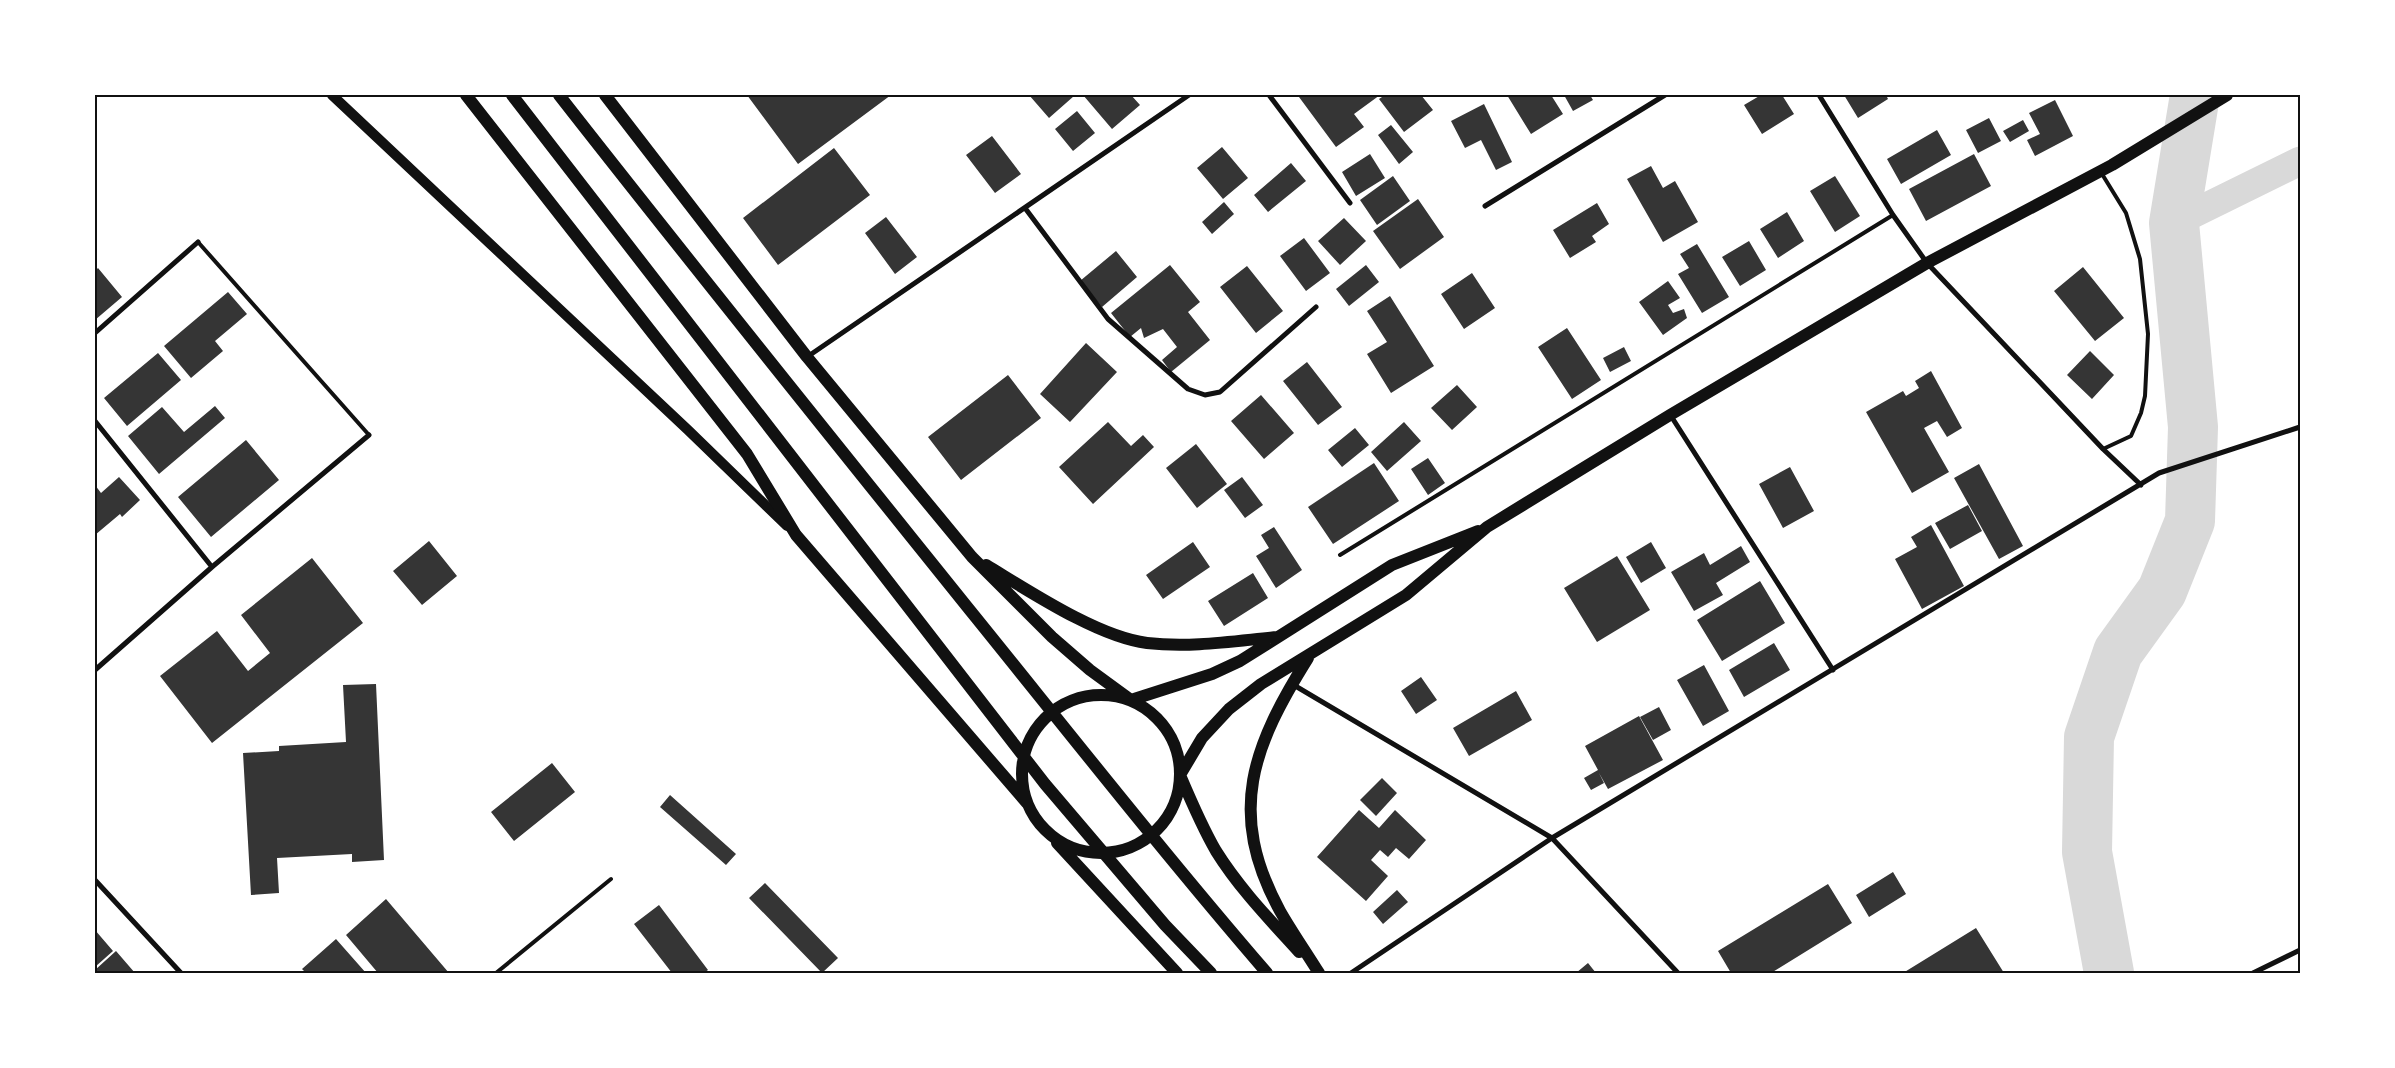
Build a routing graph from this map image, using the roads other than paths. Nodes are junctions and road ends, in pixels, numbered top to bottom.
1 (332, 95) edge
2 (466, 95) edge
3 (512, 95) edge
4 (559, 95) edge
5 (605, 95) edge
6 (1189, 95) edge
7 (1269, 95) edge
8 (1665, 95) edge
9 (1819, 95) edge
10 (2227, 95) edge
11 (2100, 172) junction
12 (1350, 203) dead end
13 (1485, 206) dead end
14 (1025, 208) junction
15 (1892, 215) junction
16 (198, 242) joint
17 (1927, 263) junction
18 (1316, 307) dead end
19 (95, 333) edge
20 (807, 357) junction
21 (1670, 415) junction
22 (95, 421) edge
23 (2300, 427) edge
24 (370, 435) joint
25 (2103, 449) junction
26 (2141, 485) junction
27 (1487, 527) junction
28 (796, 535) junction
29 (1340, 555) dead end
30 (972, 557) junction
31 (212, 567) junction
32 (1280, 637) junction
33 (1310, 655) junction
34 (95, 670) edge
35 (1833, 670) junction
36 (1292, 684) junction
37 (1131, 700) junction
38 (1180, 775) junction
39 (1027, 803) junction
40 (1040, 825) junction
41 (1552, 838) junction
42 (611, 879) dead end
43 (95, 880) edge
44 (2300, 950) edge
45 (2254, 972) edge
46 (180, 973) edge
47 (496, 973) edge
48 (1177, 973) edge
49 (1211, 973) edge
50 (1267, 973) edge
51 (1318, 973) edge
52 (1351, 973) edge
53 (1678, 973) edge

1 - 28 main road
2 - 28 main road
3 - 49 main road
4 - 50 main road
5 - 20 main road
6 - 14 street
7 - 12 street
8 - 13 street
9 - 15 street
10 - 11 main road
11 - 17 main road
11 - 25 lane
14 - 18 street
14 - 20 street
15 - 17 street
15 - 29 lane
16 - 19 street
16 - 24 lane
17 - 21 main road
17 - 25 street
20 - 30 main road
21 - 27 main road
21 - 35 street
22 - 31 street
23 - 26 street
24 - 31 street
25 - 26 street
26 - 35 street
27 - 32 main road
27 - 33 main road
28 - 39 main road
30 - 32 main road
30 - 37 main road
31 - 34 street
32 - 37 main road
33 - 36 main road
33 - 38 main road
35 - 41 street
36 - 41 street
36 - 51 main road
37 - 38 main road
37 - 39 main road
38 - 40 main road
38 - 51 main road
39 - 40 main road
40 - 48 main road
41 - 52 street
41 - 53 street
42 - 47 lane
43 - 46 street
44 - 45 street

